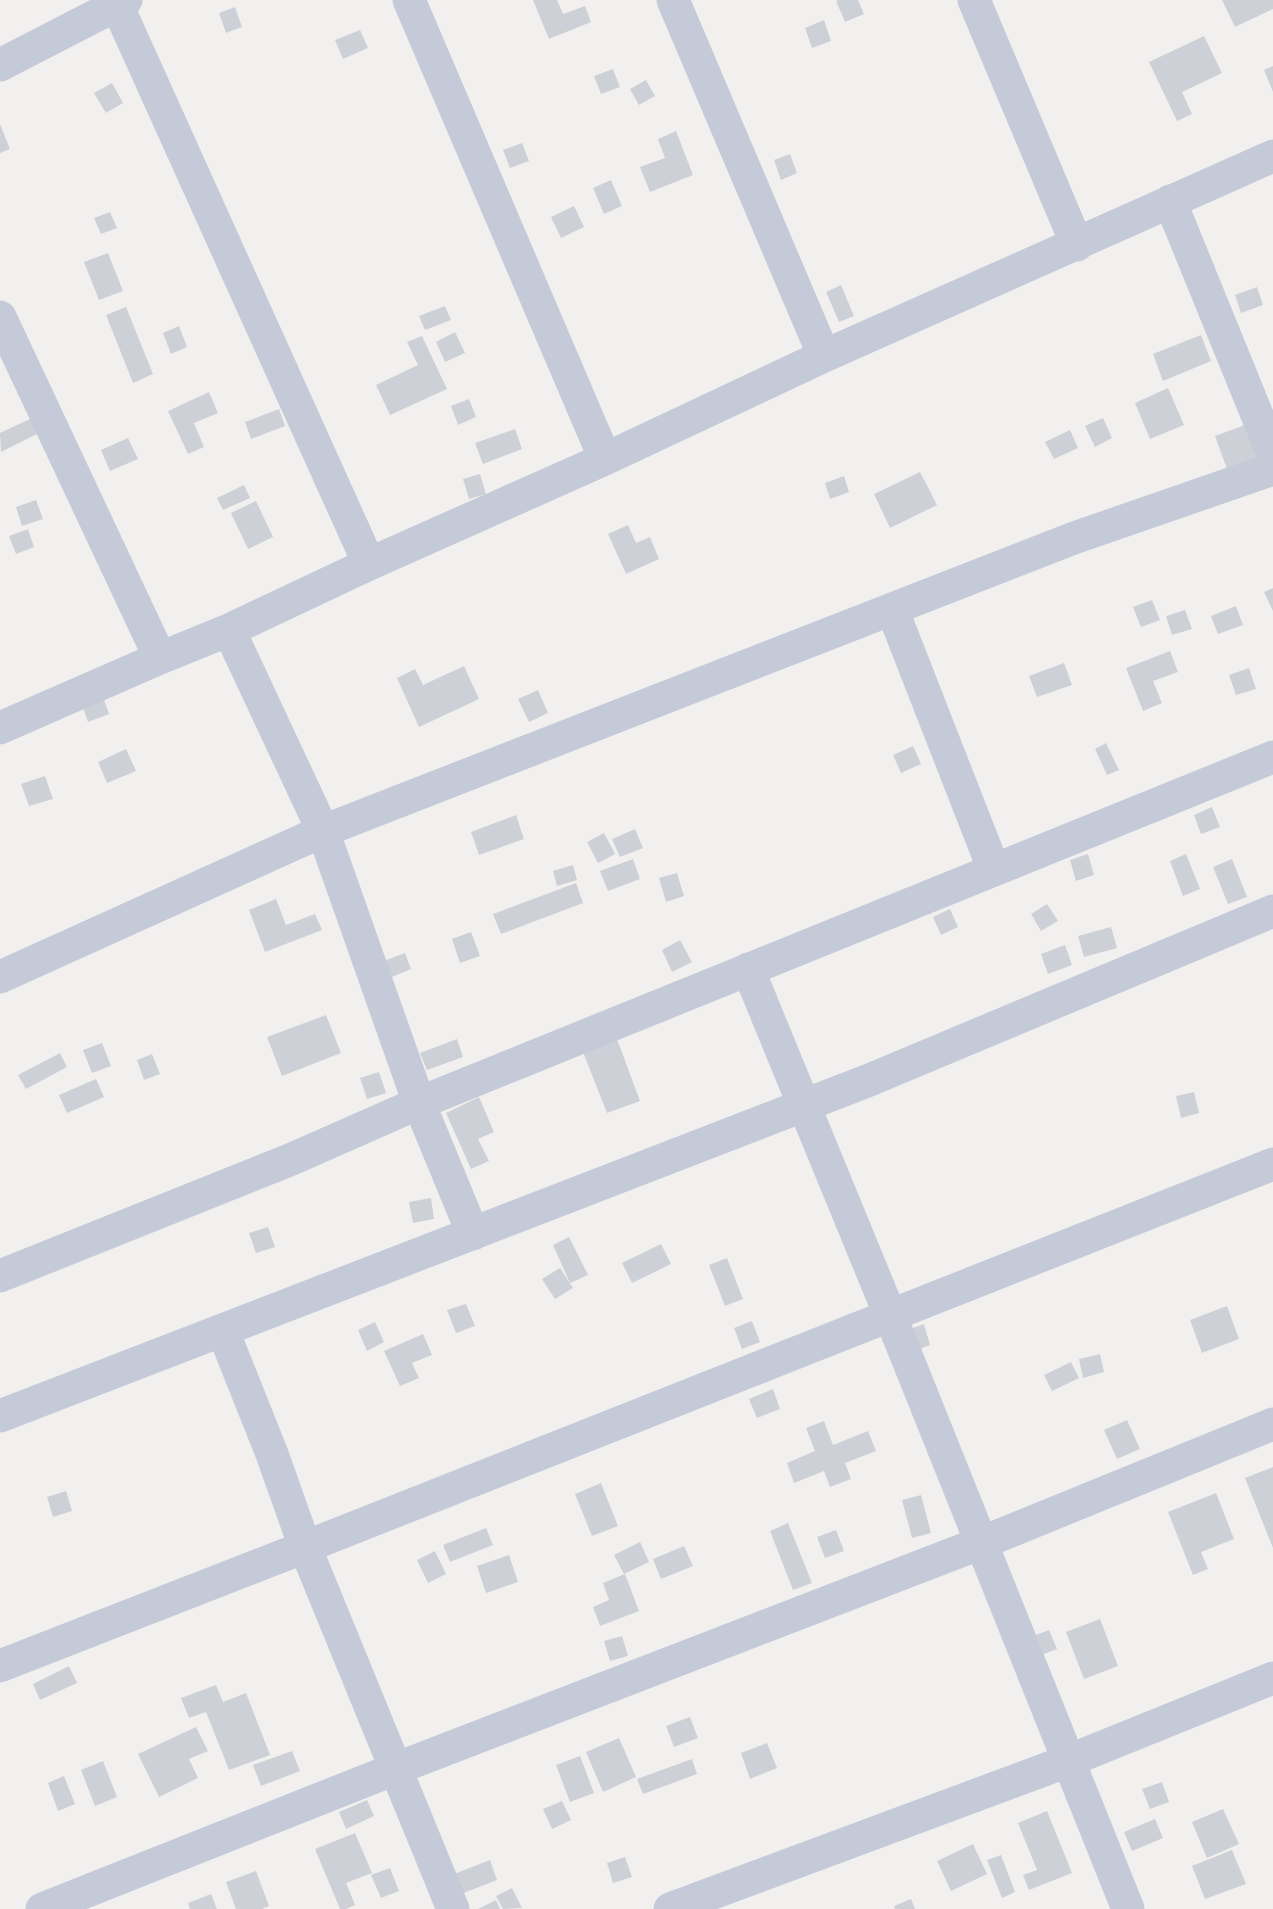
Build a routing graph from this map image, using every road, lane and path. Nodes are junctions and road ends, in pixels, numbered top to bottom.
1 (409, 0) edge
2 (674, 0) edge
3 (974, 0) edge
4 (121, 2) edge
5 (0, 65) edge
6 (1273, 156) edge
7 (1170, 201) junction
8 (1077, 245) junction
9 (0, 317) edge
10 (824, 356) junction
11 (1273, 453) edge
12 (605, 459) junction
13 (1273, 469) edge
14 (369, 564) junction
15 (892, 609) junction
16 (229, 630) junction
17 (160, 658) junction
18 (0, 728) edge
19 (1273, 757) edge
20 (323, 831) junction
21 (994, 870) junction
22 (1273, 911) edge
23 (748, 969) junction
24 (0, 977) edge
25 (419, 1103) junction
26 (804, 1105) junction
27 (1273, 1164) edge
28 (473, 1234) junction
29 (0, 1276) edge
30 (890, 1315) junction
31 (223, 1331) junction
32 (0, 1416) edge
33 (1273, 1424) edge
34 (981, 1543) junction
35 (305, 1547) junction
36 (0, 1666) edge
37 (1273, 1678) edge
38 (1068, 1761) junction
39 (395, 1769) junction
40 (42, 1909) edge
41 (453, 1909) edge
42 (670, 1909) edge
43 (1128, 1909) edge

1 - 12 street
2 - 10 street
3 - 8 street
4 - 5 street
4 - 14 street
6 - 7 street
7 - 8 street
7 - 11 street
8 - 10 street
9 - 17 street
10 - 12 street
12 - 14 street
13 - 15 street
14 - 16 street
15 - 20 street
15 - 21 street
16 - 17 street
16 - 20 street
17 - 18 street
19 - 21 street
20 - 24 street
20 - 25 street
21 - 23 street
22 - 26 street
23 - 25 street
23 - 26 street
25 - 28 street
25 - 29 street
26 - 28 street
26 - 30 street
27 - 30 street
28 - 31 street
30 - 34 street
30 - 35 street
31 - 32 street
31 - 35 street
33 - 34 street
34 - 38 street
34 - 39 street
35 - 36 street
35 - 39 street
37 - 38 street
38 - 42 street
38 - 43 street
39 - 40 street
39 - 41 street

